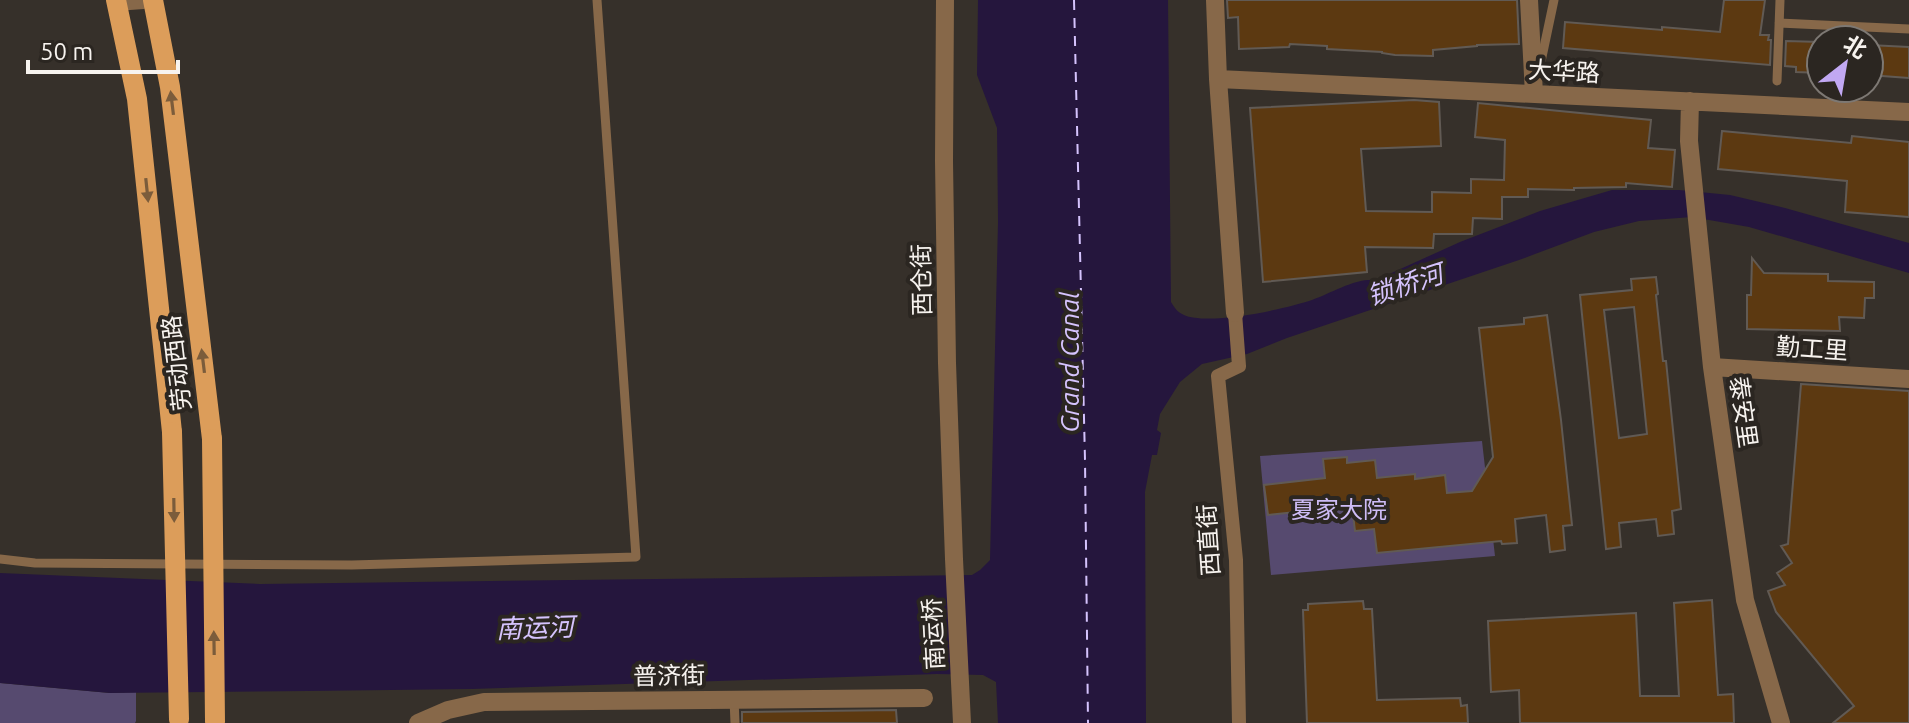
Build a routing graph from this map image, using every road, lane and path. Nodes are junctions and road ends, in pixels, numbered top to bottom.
1 (143, 0) edge
2 (153, 0) edge
3 (597, 0) edge
4 (945, 0) edge
5 (1215, 0) edge
6 (1529, 0) edge
7 (1554, 0) edge
8 (1780, 0) edge
9 (116, 1) edge
10 (1779, 23) junction
11 (1909, 29) edge
12 (1218, 79) junction
13 (1777, 81) dead end
14 (1534, 94) junction
15 (1690, 101) junction
16 (1909, 112) edge
17 (1235, 313) joint
18 (1712, 367) junction
19 (1909, 379) edge
20 (0, 559) edge
21 (954, 559) joint
22 (924, 698) dead end
23 (734, 699) junction
24 (962, 715) edge
25 (448, 716) edge
26 (179, 721) edge
27 (215, 722) edge
28 (418, 723) edge
29 (735, 723) edge
30 (1239, 723) edge
31 (1781, 723) edge

1 - 9 street
27 -> 2 main road, 劳动西路, bridge
3 - 20 lane
4 - 21 street, 西仓街
5 - 12 street
6 - 14 street
7 - 14 lane
8 - 10 lane
9 -> 26 main road, 劳动西路, bridge
10 - 11 lane
10 - 13 lane
12 - 14 street, 大华路
12 - 17 street
14 - 15 street, 大华路
15 - 16 street, 大华路
15 - 18 street, 泰安里
17 - 30 street, 西直街
18 - 19 street, 勤工里
18 - 31 street, 泰安里
21 - 24 street, 南运桥
22 - 23 street, 普济街
23 - 25 street, 普济街
23 - 29 lane
25 - 28 street, 普济街

